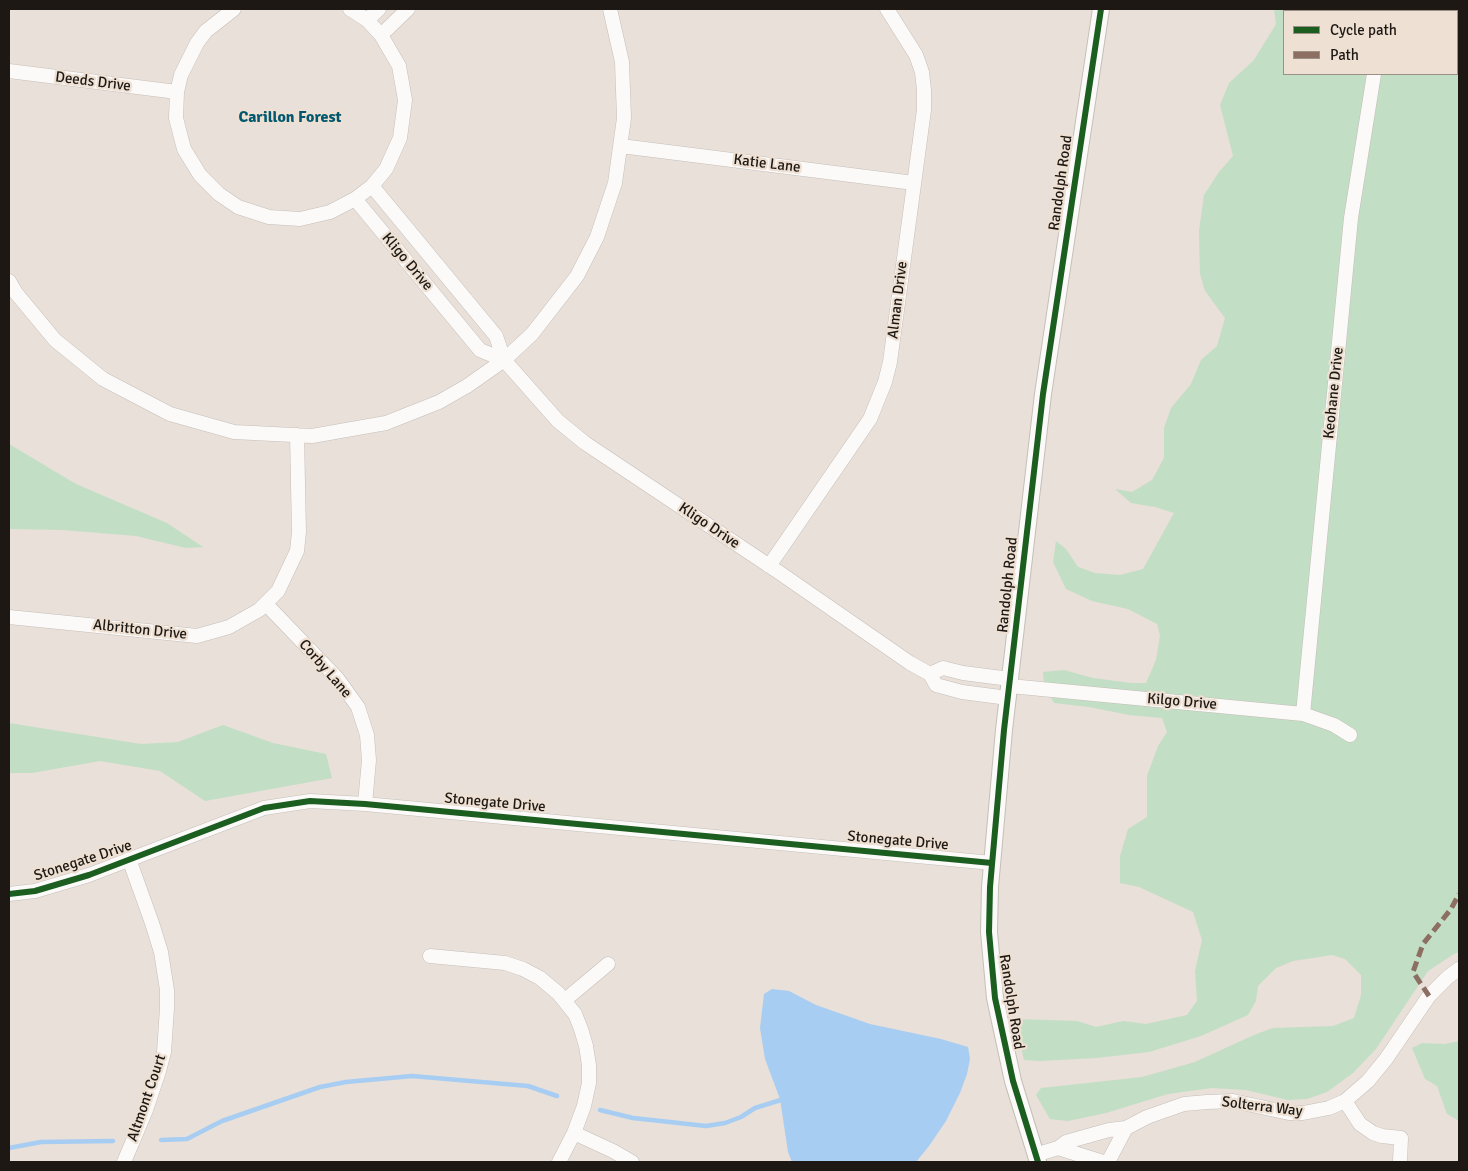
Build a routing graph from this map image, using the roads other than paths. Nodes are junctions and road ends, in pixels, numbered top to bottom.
1 (234, 9) edge
2 (350, 9) edge
3 (379, 9) edge
4 (408, 9) edge
5 (610, 9) edge
6 (887, 9) edge
7 (1101, 9) edge
8 (367, 20) junction
9 (381, 35) junction
10 (9, 71) edge
11 (1374, 75) edge
12 (177, 92) junction
13 (620, 146) junction
14 (914, 183) junction
15 (372, 186) junction
16 (355, 200) junction
17 (9, 281) edge
18 (504, 360) junction
19 (297, 435) junction
20 (769, 566) junction
21 (266, 604) junction
22 (9, 616) edge
23 (930, 674) junction
24 (1009, 688) junction
25 (1303, 714) junction
26 (1350, 735) dead end
27 (365, 804) junction
28 (129, 860) junction
29 (992, 863) junction
30 (9, 894) edge
31 (430, 956) dead end
32 (608, 964) dead end
33 (1459, 969) edge
34 (565, 1000) junction
35 (1345, 1101) junction
36 (1126, 1128) junction
37 (574, 1133) junction
38 (1058, 1148) junction
39 (1037, 1159) edge
40 (124, 1162) edge
41 (559, 1162) edge
42 (632, 1162) edge
43 (1103, 1162) edge
44 (1108, 1162) edge
45 (1400, 1162) edge

1 - 12 street
2 - 8 street
3 - 8 street
4 - 9 street
5 - 13 street
6 - 14 street, Alman Drive
7 - 24 street, Randolph Road
8 - 9 street
9 - 15 street
10 - 12 street, Deeds Drive
11 - 25 street, Keohane Drive
12 - 16 street
13 - 14 street, Katie Lane
13 - 18 street
14 - 20 street, Alman Drive
15 - 16 street
15 - 18 street, Kligo Drive
16 - 18 street, Kligo Drive
17 - 19 street
18 - 19 street
18 - 20 street, Kligo Drive
19 - 21 street, Albritton Drive
20 - 23 street, Kligo Drive
21 - 22 street, Albritton Drive
21 - 27 street, Corby Lane
23 - 24 street
23 - 24 street, Kligo Drive
24 - 25 street, Kilgo Drive
24 - 29 street, Randolph Road
25 - 26 street, Kilgo Drive
27 - 28 street, Stonegate Drive
27 - 29 street, Stonegate Drive
28 - 30 street, Stonegate Drive
28 - 40 street, Altmont Court
29 - 39 street, Randolph Road
31 - 34 street
32 - 34 street
33 - 35 street, Solterra Way
34 - 37 street
35 - 36 street, Solterra Way
35 - 45 street
36 - 38 street, Solterra Way
36 - 44 street
37 - 41 street
37 - 42 street
38 - 39 street, Solterra Way
38 - 43 street

